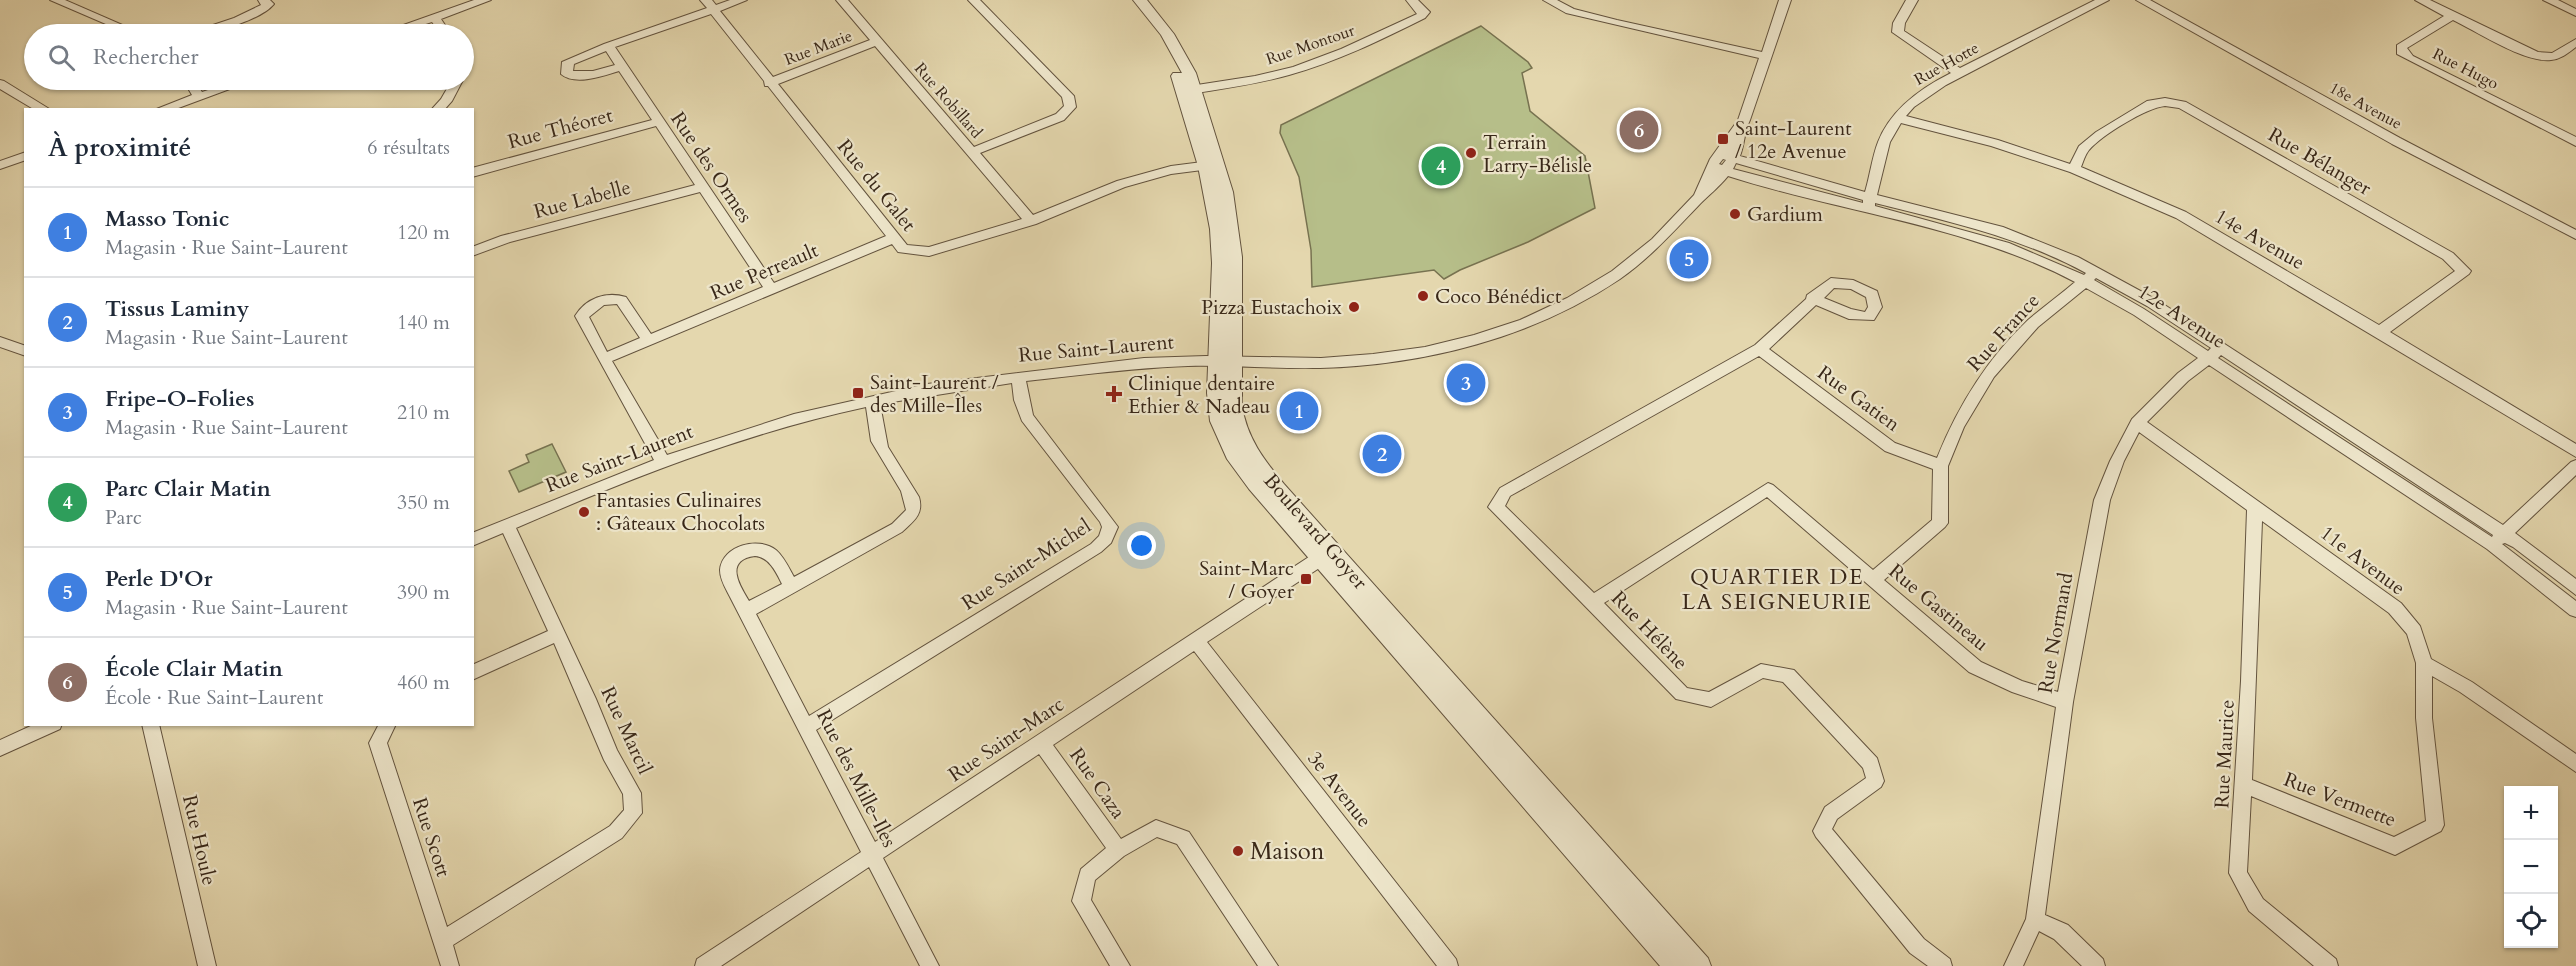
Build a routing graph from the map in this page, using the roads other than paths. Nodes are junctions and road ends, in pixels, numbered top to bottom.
1 (56, 0) edge
2 (264, 0) edge
3 (485, 0) edge
4 (741, 0) edge
5 (842, 0) edge
6 (974, 0) edge
7 (1126, 0) edge
8 (1140, 0) edge
9 (1412, 0) edge
10 (1549, 0) edge
11 (1785, 0) edge
12 (1912, 0) edge
13 (2103, 0) edge
14 (2142, 0) edge
15 (2156, 0) edge
16 (2421, 0) edge
17 (2549, 0) edge
18 (710, 5) edge
19 (2576, 13) edge
20 (2453, 15) junction
21 (435, 18) junction
22 (113, 24) edge
23 (225, 24) edge
24 (416, 24) edge
25 (439, 24) edge
26 (878, 41) junction
27 (2576, 42) edge
28 (608, 46) junction
29 (1765, 56) junction
30 (621, 67) junction
31 (1960, 73) junction
32 (770, 83) junction
33 (3, 88) edge
34 (195, 90) edge
35 (217, 90) edge
36 (452, 90) edge
37 (1190, 90) junction
38 (199, 96) junction
39 (41, 108) edge
40 (166, 108) edge
41 (439, 108) edge
42 (1899, 118) junction
43 (658, 122) junction
44 (2576, 142) edge
45 (972, 152) junction
46 (1726, 156) junction
47 (24, 157) edge
48 (0, 165) edge
49 (1211, 165) junction
50 (1719, 168) junction
51 (2074, 169) junction
52 (474, 172) edge
53 (703, 187) junction
54 (1868, 204) junction
55 (1031, 221) junction
56 (2576, 226) edge
57 (2576, 235) edge
58 (894, 238) junction
59 (474, 251) edge
60 (2091, 276) junction
61 (771, 290) junction
62 (1812, 298) dead end
63 (2380, 332) junction
64 (649, 341) junction
65 (0, 342) edge
66 (1760, 349) junction
67 (24, 350) edge
68 (2215, 353) junction
69 (604, 359) junction
70 (1225, 362) junction
71 (1018, 376) junction
72 (872, 401) junction
73 (2137, 423) junction
74 (2576, 451) edge
75 (662, 462) junction
76 (1941, 466) junction
77 (2576, 466) edge
78 (2255, 506) junction
79 (507, 525) junction
80 (2505, 534) junction
81 (474, 539) edge
82 (2492, 545) junction
83 (1326, 554) junction
84 (1874, 579) junction
85 (791, 586) junction
86 (2576, 588) edge
87 (1593, 602) junction
88 (2576, 610) edge
89 (746, 611) junction
90 (556, 634) junction
91 (1195, 640) junction
92 (2424, 663) junction
93 (474, 672) edge
94 (2065, 702) junction
95 (50, 726) edge
96 (150, 726) edge
97 (387, 726) edge
98 (806, 727) junction
99 (1041, 742) junction
100 (0, 748) edge
101 (2576, 764) edge
102 (2244, 785) junction
103 (1118, 850) junction
104 (872, 854) junction
105 (2035, 920) junction
106 (442, 941) junction
107 (713, 963) edge
108 (207, 966) edge
109 (450, 966) edge
110 (930, 966) edge
111 (1122, 966) edge
112 (1269, 966) edge
113 (1449, 966) edge
114 (1675, 966) edge
115 (1700, 966) edge
116 (1943, 966) edge
117 (2013, 966) edge
118 (2096, 966) edge
119 (2329, 966) edge

1 - 22 street
2 - 23 street
3 - 21 street
4 - 18 street
5 - 26 street, Rue Robillard
6 - 45 street
7 - 37 street, Boulevard Goyer
8 - 37 street, Boulevard Goyer
9 - 37 street, Rue Montour
10 - 29 street
11 - 29 street, Rue Saint-Laurent
12 - 31 street
13 - 31 street, Rue Hotte
14 - 57 street, 18e Avenue
15 - 56 street, 18e Avenue
16 - 20 street
17 - 19 street
18 - 28 street
18 - 32 street, Rue du Galet
20 - 27 street
20 - 44 street, Rue Hugo
21 - 24 street
21 - 25 street
26 - 32 street, Rue Marie
26 - 45 street, Rue Robillard
28 - 30 street, Rue des Ormes
28 - 30 street
29 - 46 street, Rue Saint-Laurent
30 - 43 street, Rue des Ormes
31 - 42 street, Rue Hotte
32 - 58 street, Rue du Galet
33 - 39 street
34 - 38 street
35 - 38 street
36 - 41 street
37 - 49 street, Boulevard Goyer
38 - 40 street
42 - 51 street, 14e Avenue
42 - 54 street, Rue Hotte
43 - 52 street, Rue Théoret
43 - 53 street, Rue des Ormes
45 - 55 street, Rue Robillard
46 - 50 street, Rue Saint-Laurent
46 - 54 street, 12e Avenue
47 - 48 street
49 - 55 street, Rue du Galet
49 - 70 street, Boulevard Goyer
50 - 54 street, 12e Avenue
50 - 70 street, Rue Saint-Laurent
51 - 63 street, 14e Avenue
51 - 63 street, Rue Bélanger
53 - 59 street, Rue Labelle
53 - 61 street, Rue des Ormes
54 - 60 street, 12e Avenue
55 - 58 street, Rue du Galet
58 - 61 street, Rue Perreault
60 - 68 street, 12e Avenue
60 - 76 street, Rue France
61 - 64 street, Rue Perreault
62 - 66 street, Rue Hélène
63 - 74 street, 14e Avenue
64 - 69 street, Rue Perreault
64 - 69 street
65 - 67 street
66 - 76 street, Rue Gatien
66 - 87 street, Rue Hélène
68 - 73 street, Rue Normand
68 - 80 street, 12e Avenue
68 - 82 street, 12e Avenue
69 - 75 street
70 - 71 street, Rue Saint-Laurent
70 - 83 street, Boulevard Goyer
71 - 72 street, Rue Saint-Laurent
71 - 98 street, Rue Saint-Michel
72 - 75 street, Rue Saint-Laurent
72 - 85 street
73 - 78 street, 11e Avenue
73 - 94 street, Rue Normand
75 - 79 street, Rue Saint-Laurent
76 - 84 street, Rue France
77 - 80 street
78 - 92 street, 11e Avenue
78 - 102 street, Rue Maurice
79 - 81 street, Rue Saint-Laurent
79 - 90 street, Rue Marcil
80 - 82 street
80 - 86 street, 12e Avenue
82 - 88 street, 12e Avenue
83 - 91 street, Rue Saint-Marc
83 - 114 street, Boulevard Goyer
83 - 115 street, Boulevard Goyer
84 - 87 street, Rue Gastineau
84 - 94 street, Rue Gastineau
85 - 89 street
85 - 89 street, Rue des Mille-Iles
87 - 116 street, Rue Hélène
89 - 98 street, Rue des Mille-Iles
90 - 93 street
90 - 106 street, Rue Marcil
91 - 99 street, Rue Saint-Marc
91 - 113 street, 3e Avenue
92 - 101 street
92 - 102 street, Rue Vermette
94 - 105 street, Rue Normand
95 - 100 street
96 - 108 street, Rue Houle
97 - 106 street, Rue Scott
98 - 104 street, Rue des Mille-Iles
99 - 103 street, Rue Caza
99 - 104 street, Rue Saint-Marc
102 - 119 street, Rue Maurice
103 - 111 street
103 - 112 street
104 - 107 street, Rue Saint-Marc
104 - 110 street, Rue des Mille-Iles
105 - 117 street, Rue Normand
105 - 118 street
106 - 109 street, Rue Scott

